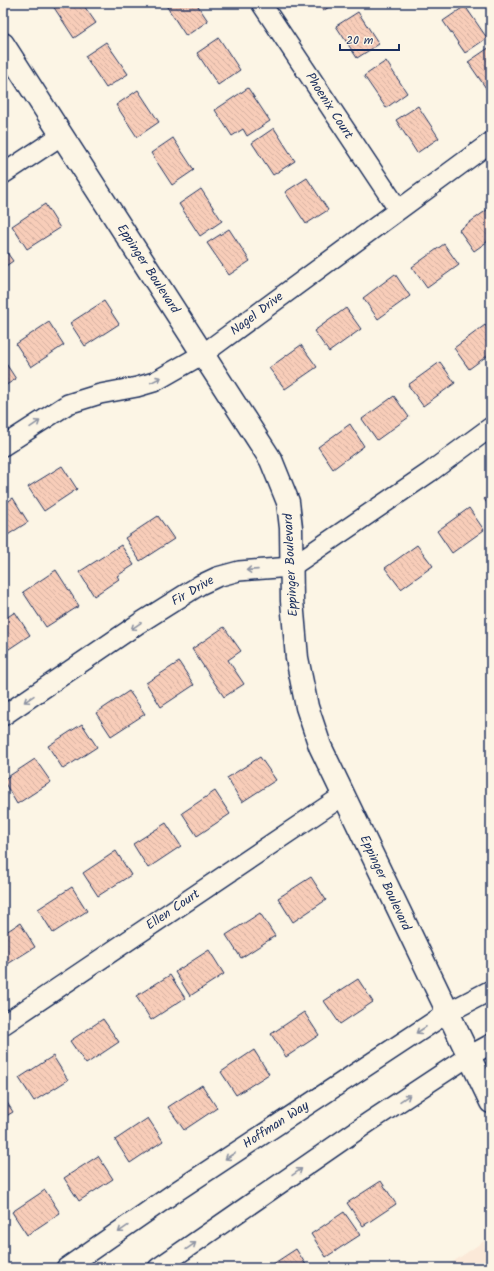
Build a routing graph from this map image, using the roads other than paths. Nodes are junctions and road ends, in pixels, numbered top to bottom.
1 (261, 3) edge
2 (3, 44) edge
3 (62, 135) junction
4 (491, 142) edge
5 (3, 174) edge
6 (398, 209) junction
7 (203, 354) junction
8 (491, 427) edge
9 (3, 446) edge
10 (291, 567) junction
11 (3, 716) edge
12 (344, 795) junction
13 (491, 990) edge
14 (447, 1013) junction
15 (3, 1025) edge
16 (491, 1044) edge
17 (468, 1056) junction
18 (491, 1102) edge
19 (66, 1268) edge
20 (158, 1268) edge

1 - 6 street, Phoenix Court
2 - 3 street, Eppinger Boulevard
3 - 5 street
3 - 7 street, Eppinger Boulevard
4 - 6 street, Nagel Drive
6 - 7 street, Nagel Drive
9 -> 7 street, Nagel Drive
7 - 10 street, Eppinger Boulevard
8 - 10 street, Fir Drive
10 -> 11 street, Fir Drive
10 - 12 street, Eppinger Boulevard
12 - 14 street, Eppinger Boulevard
12 - 15 street, Ellen Court
13 - 14 street, Hoffman Way
14 - 17 street, Eppinger Boulevard
14 -> 19 street, Hoffman Way
16 - 17 street
17 - 18 street, Eppinger Boulevard
20 -> 17 street

